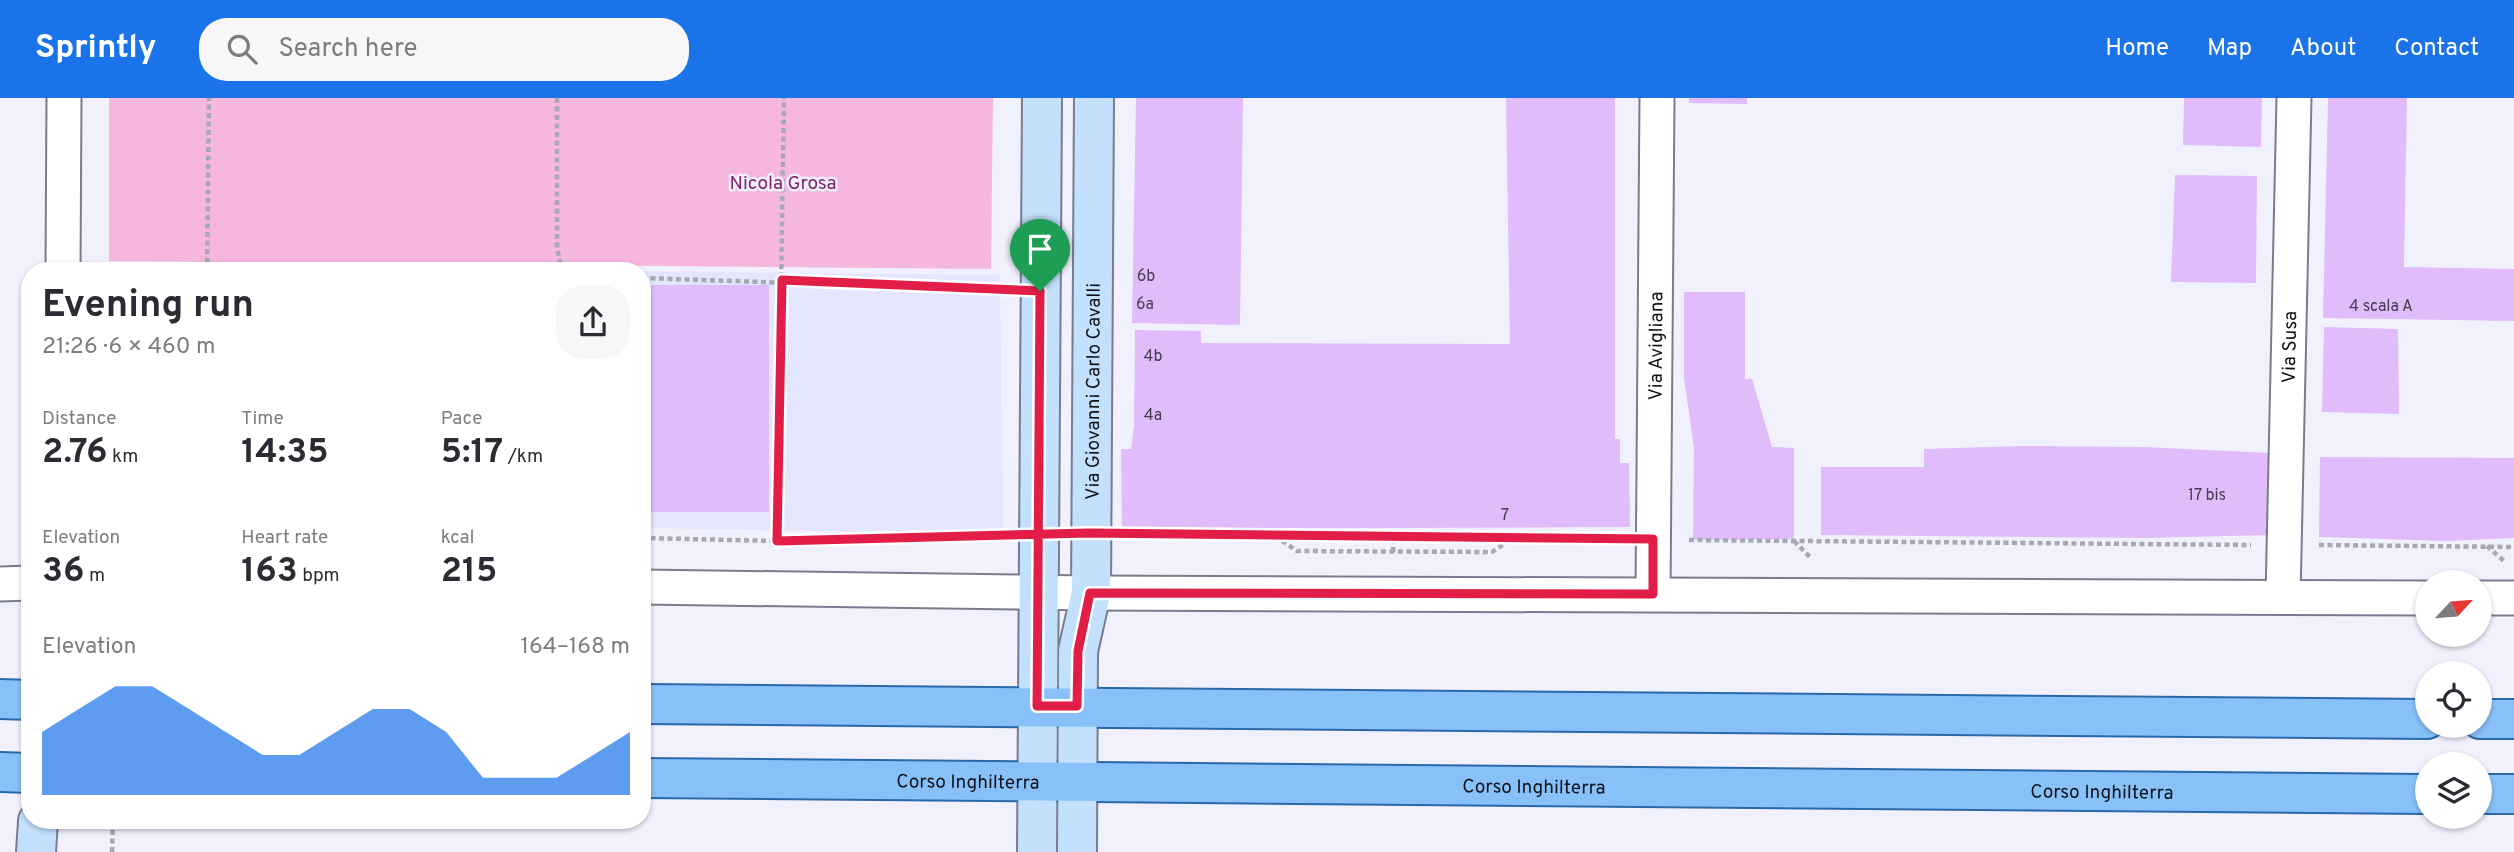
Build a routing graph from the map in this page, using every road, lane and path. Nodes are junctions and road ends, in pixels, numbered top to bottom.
1 (64, 98) edge
2 (209, 98) edge
3 (557, 98) edge
4 (784, 98) edge
5 (1042, 98) edge
6 (1094, 98) edge
7 (1657, 98) edge
8 (2294, 98) edge
9 (63, 262) edge
10 (207, 262) edge
11 (560, 262) edge
12 (651, 278) edge
13 (782, 280) junction
14 (1040, 291) junction
15 (1089, 533) junction
16 (1039, 535) junction
17 (1275, 536) junction
18 (1394, 537) junction
19 (651, 538) edge
20 (1513, 538) junction
21 (1653, 539) junction
22 (1793, 540) junction
23 (777, 541) junction
24 (2284, 545) junction
25 (2487, 547) junction
26 (2514, 547) edge
27 (1393, 552) junction
28 (1809, 559) dead end
29 (2509, 565) dead end
30 (21, 583) edge
31 (0, 584) edge
32 (651, 587) edge
33 (1038, 592) junction
34 (1090, 593) junction
35 (1653, 594) junction
36 (2283, 597) junction
37 (2415, 598) edge
38 (2492, 598) edge
39 (2514, 598) edge
40 (0, 699) edge
41 (21, 699) edge
42 (651, 704) edge
43 (1037, 706) junction
44 (1077, 706) junction
45 (2415, 719) edge
46 (2492, 719) edge
47 (2514, 719) edge
48 (0, 772) edge
49 (21, 773) edge
50 (651, 778) edge
51 (1037, 780) junction
52 (1077, 781) junction
53 (2415, 794) edge
54 (2492, 794) edge
55 (2514, 794) edge
56 (37, 829) edge
57 (113, 829) edge
58 (36, 852) edge
59 (112, 852) edge
60 (1037, 852) edge
61 (1077, 852) edge

1 - 9 street
2 - 10 path
3 - 11 path
4 - 13 path
5 - 14 street
6 - 15 street, Via Giovanni Carlo Cavalli
7 - 21 street, Via Avigliana
8 - 24 street, Via Susa
12 - 13 path
13 - 14 path
13 - 23 path
14 - 16 street
15 - 17 path
15 - 34 street, Via Giovanni Carlo Cavalli
16 - 23 path
16 - 33 street
17 - 18 path
17 - 27 path
18 - 20 path
18 - 27 path
19 - 23 path
20 - 21 path
20 - 27 path
21 - 22 path
21 - 35 street, Via Avigliana
22 - 24 path
22 - 28 path
24 - 25 path
24 - 36 street, Via Susa
25 - 26 path
25 - 29 path
30 - 31 street
32 - 33 street
33 - 34 street
33 - 43 street
34 - 35 street
34 - 44 street, Via Giovanni Carlo Cavalli
35 - 36 street
36 - 37 street
38 - 39 street
40 - 41 main road
42 - 43 main road
43 - 44 main road
43 - 51 street
44 - 45 main road
44 - 52 street, Via Giovanni Carlo Cavalli
46 - 47 main road
48 - 49 main road
50 - 51 main road, Corso Inghilterra
51 - 52 main road, Corso Inghilterra
51 - 60 street
52 - 53 main road, Corso Inghilterra
52 - 61 street, Via Giovanni Carlo Cavalli
54 - 55 main road
56 - 58 street
57 - 59 path

